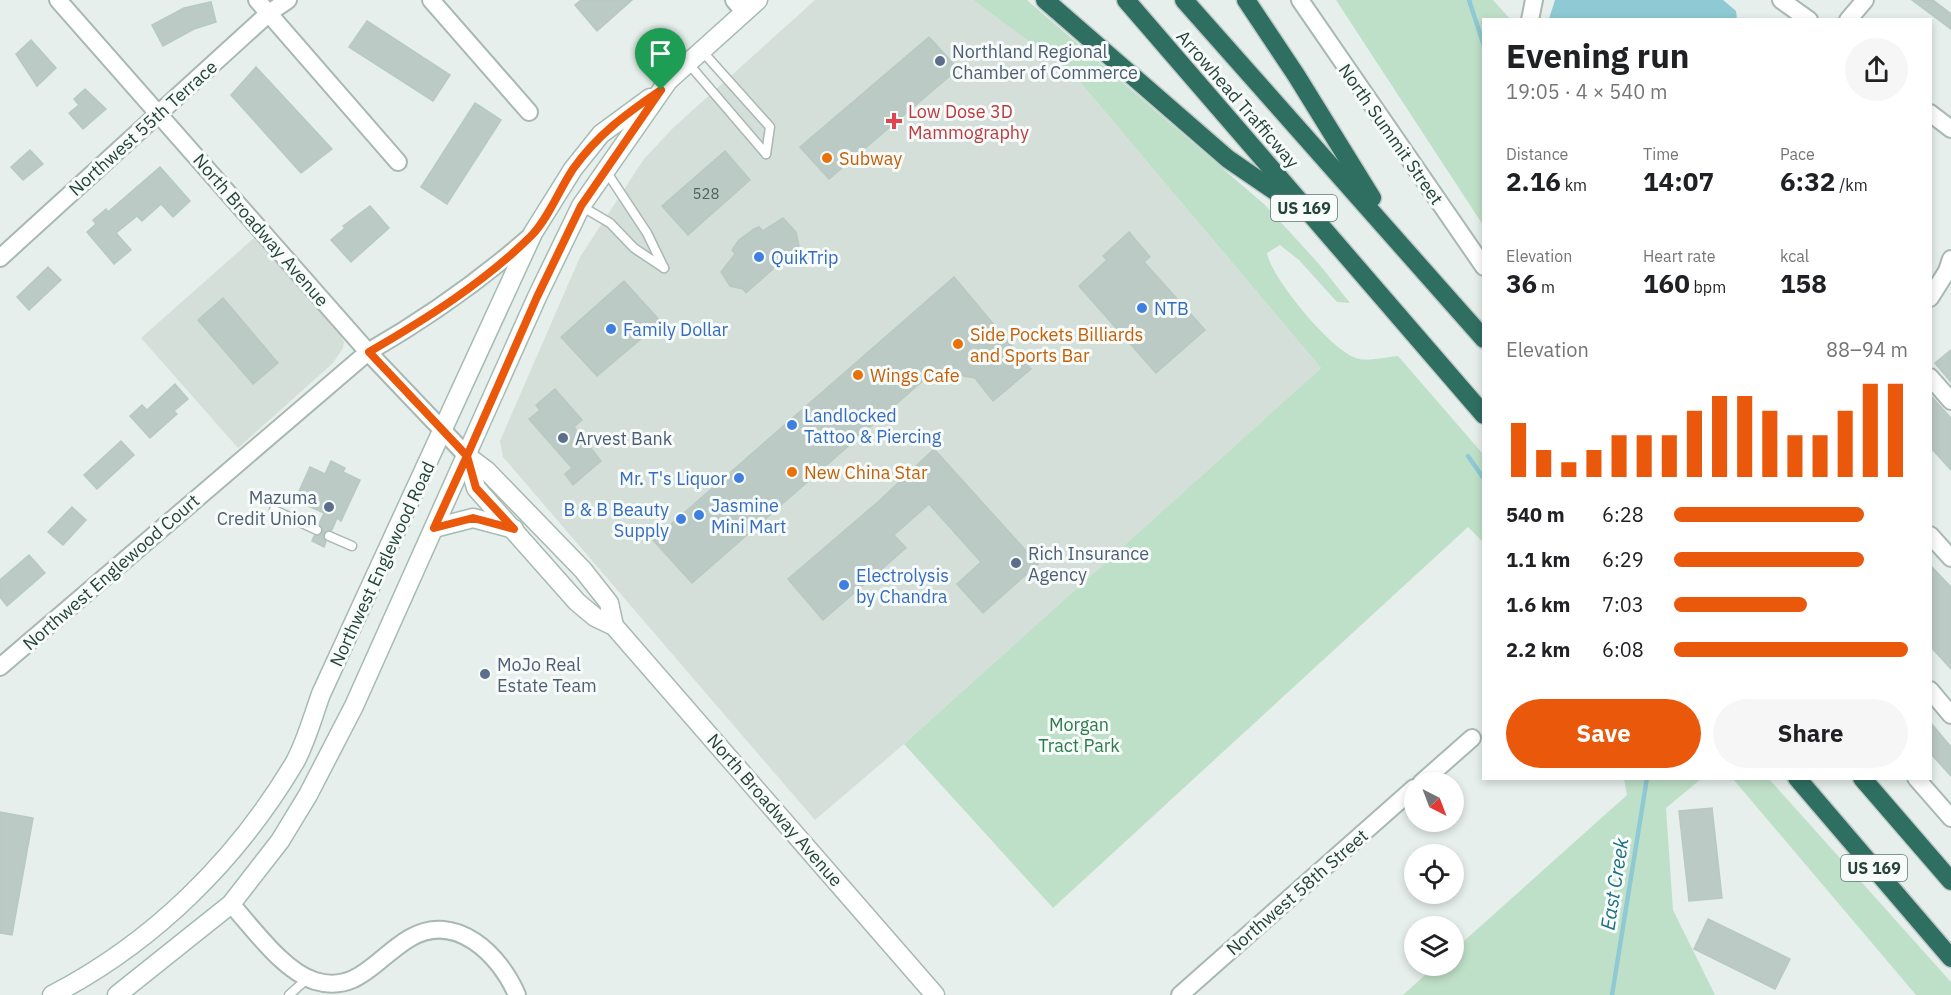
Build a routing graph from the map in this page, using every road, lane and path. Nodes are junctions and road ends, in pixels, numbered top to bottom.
1 (58, 0) edge
2 (257, 0) edge
3 (288, 0) edge
4 (431, 0) edge
5 (1045, 0) edge
6 (1126, 0) edge
7 (1184, 0) edge
8 (1246, 0) edge
9 (1300, 0) edge
10 (1534, 0) edge
11 (1781, 0) edge
12 (1865, 0) edge
13 (746, 4) edge
14 (268, 13) junction
15 (1530, 18) edge
16 (1806, 18) edge
17 (1850, 18) edge
18 (702, 51) junction
19 (688, 63) junction
20 (661, 90) junction
21 (529, 112) dead end
22 (158, 113) junction
23 (1932, 115) edge
24 (1951, 129) edge
25 (398, 162) dead end
26 (605, 169) junction
27 (581, 206) junction
28 (1312, 217) junction
29 (533, 233) junction
30 (1396, 238) junction
31 (0, 258) edge
32 (1951, 259) edge
33 (1482, 264) edge
34 (1932, 295) edge
35 (1482, 337) edge
36 (369, 352) junction
37 (1932, 378) edge
38 (1951, 401) edge
39 (1482, 414) edge
40 (443, 430) junction
41 (467, 456) junction
42 (274, 510) dead end
43 (434, 528) junction
44 (514, 529) junction
45 (317, 530) dead end
46 (329, 536) dead end
47 (1932, 537) edge
48 (352, 546) dead end
49 (1951, 558) edge
50 (614, 626) junction
51 (0, 667) edge
52 (1932, 692) edge
53 (1951, 715) edge
54 (1472, 738) dead end
55 (1433, 772) edge
56 (1799, 780) edge
57 (1864, 780) edge
58 (1918, 780) edge
59 (1404, 797) edge
60 (1951, 818) edge
61 (1951, 881) edge
62 (231, 904) junction
63 (1951, 958) edge
64 (308, 978) junction
65 (52, 995) edge
66 (117, 995) edge
67 (289, 995) edge
68 (517, 995) edge
69 (935, 995) edge
70 (1180, 995) edge

1 - 22 street, North Broadway Avenue
2 - 14 street
3 - 14 street, Northwest 55th Terrace
4 - 21 street
5 - 28 highway
6 - 28 highway, Arrowhead Trafficway / US 169
7 - 30 highway, Arrowhead Trafficway / US 169
8 - 30 highway
9 - 33 street, North Summit Street
10 - 15 street
11 - 16 street
12 - 17 street
13 - 18 main road, Northwest Englewood Road
14 - 22 street, Northwest 55th Terrace
14 - 25 street
18 - 19 main road, Northwest Englewood Road
18 - 19 lane
19 - 20 main road, Northwest Englewood Road
20 - 26 main road, Northwest Englewood Road
20 - 29 main road, Northwest Englewood Road
22 - 31 street, Northwest 55th Terrace
22 - 36 street, North Broadway Avenue
23 - 24 street
26 - 27 main road, Northwest Englewood Road
26 - 27 lane
27 - 41 main road, Northwest Englewood Road
28 - 39 highway, Arrowhead Trafficway / US 169
29 - 36 street, Northwest Englewood Court
29 - 40 main road, Northwest Englewood Road
30 - 35 highway, Arrowhead Trafficway / US 169
32 - 34 street
36 - 40 street, North Broadway Avenue
36 - 51 street, Northwest Englewood Court
37 - 38 street
40 - 41 street, North Broadway Avenue
40 - 65 main road, Northwest Englewood Road
41 - 43 main road, Northwest Englewood Road
41 - 44 main road, North Broadway Avenue
41 - 50 main road, North Broadway Avenue
42 - 45 lane
43 - 44 main road
43 - 62 main road, Northwest Englewood Road
44 - 50 main road, North Broadway Avenue
46 - 48 lane
47 - 49 street
50 - 69 main road, North Broadway Avenue
52 - 53 street
54 - 55 street
56 - 63 highway, US 169
57 - 61 highway, US 169
58 - 60 street
59 - 70 street, Northwest 58th Street
62 - 64 street
62 - 66 main road, Northwest Englewood Road
64 - 67 lane
64 - 68 street

